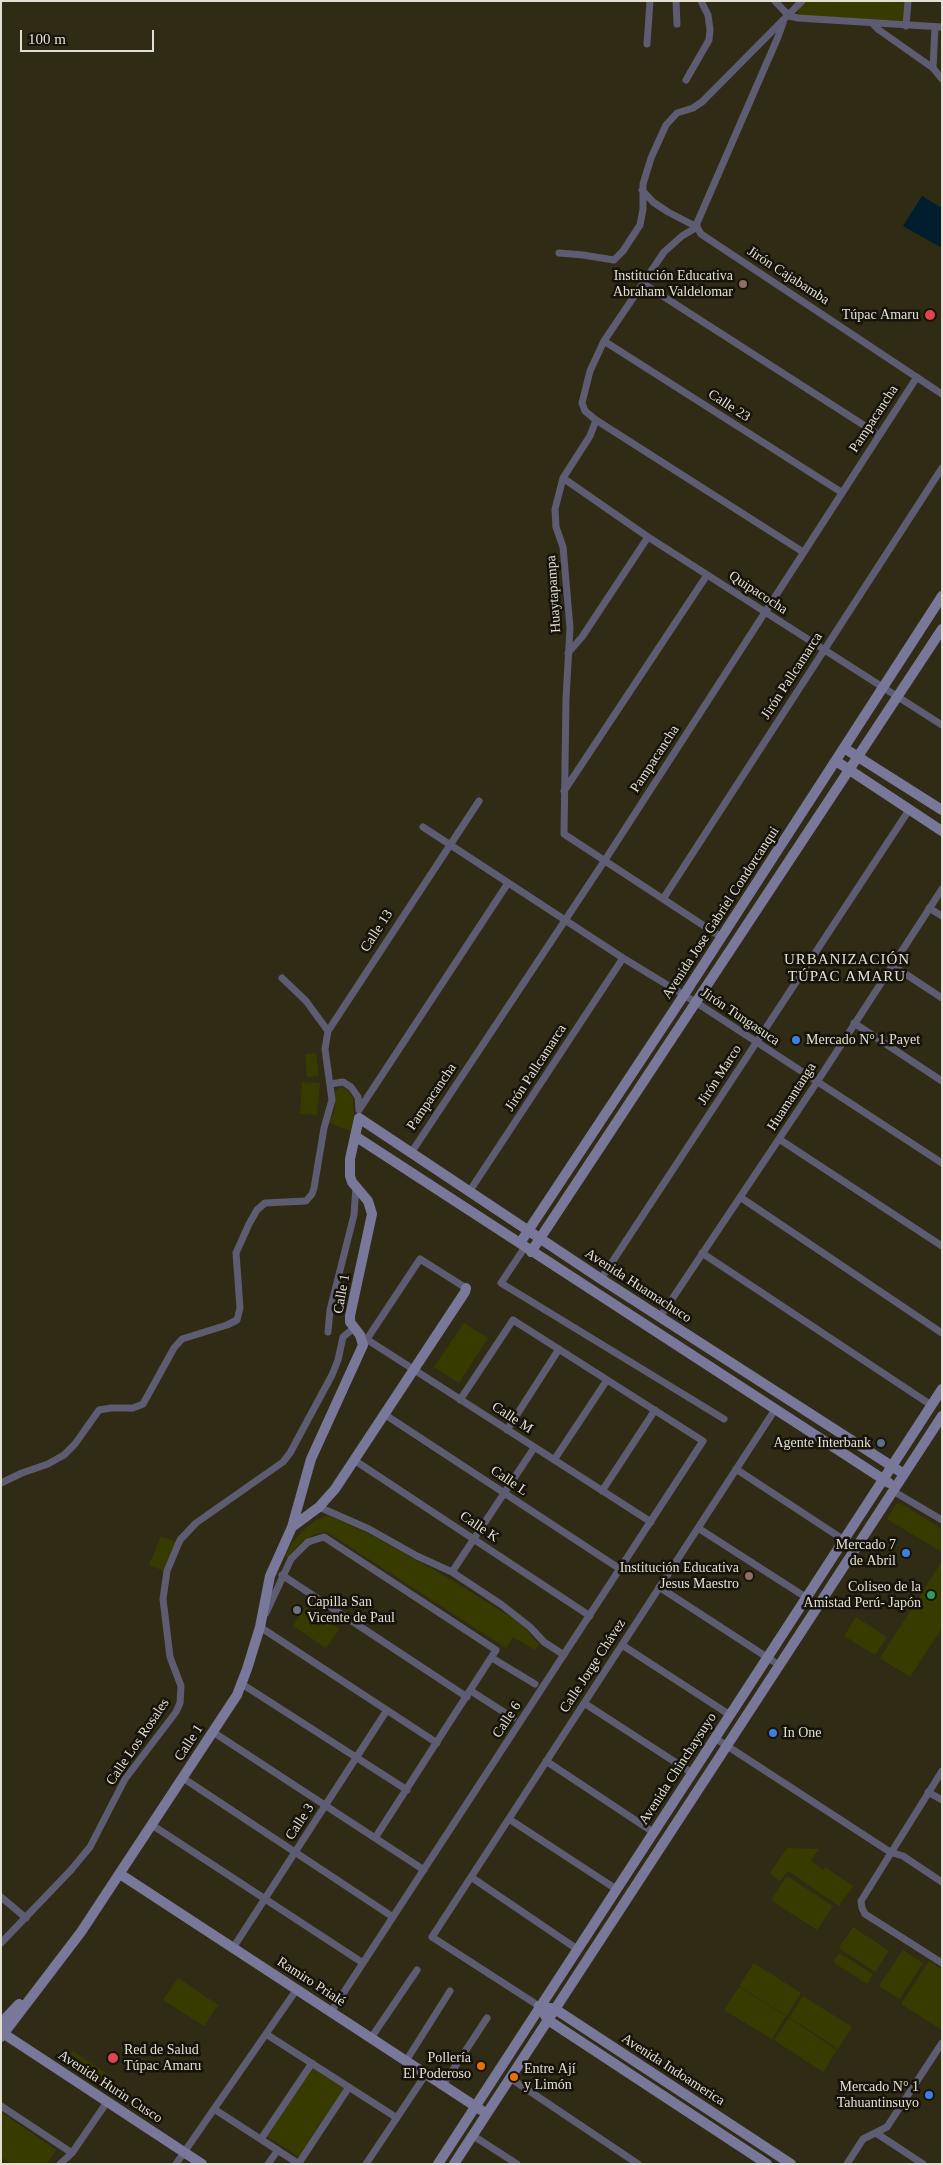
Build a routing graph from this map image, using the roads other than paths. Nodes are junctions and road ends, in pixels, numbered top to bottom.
1 (650, 1) edge
2 (676, 1) edge
3 (701, 1) edge
4 (775, 1) edge
5 (802, 1) edge
6 (908, 1) edge
7 (789, 16) junction
8 (783, 22) junction
9 (872, 23) junction
10 (677, 24) dead end
11 (906, 26) junction
12 (938, 27) edge
13 (647, 44) dead end
14 (933, 68) junction
15 (942, 79) edge
16 (686, 80) dead end
17 (642, 190) junction
18 (697, 227) junction
19 (559, 253) dead end
20 (644, 284) junction
21 (604, 341) junction
22 (917, 377) junction
23 (942, 394) edge
24 (596, 420) junction
25 (879, 435) junction
26 (942, 468) edge
27 (563, 478) junction
28 (841, 492) junction
29 (648, 537) junction
30 (803, 552) junction
31 (707, 575) junction
32 (942, 596) edge
33 (765, 612) junction
34 (942, 629) edge
35 (824, 650) junction
36 (568, 654) junction
37 (882, 687) junction
38 (898, 697) junction
39 (942, 725) edge
40 (844, 748) junction
41 (859, 757) junction
42 (836, 761) junction
43 (850, 770) junction
44 (564, 791) junction
45 (479, 800) dead end
46 (909, 810) junction
47 (942, 810) edge
48 (423, 827) dead end
49 (942, 831) edge
50 (449, 844) junction
51 (605, 860) junction
52 (508, 883) junction
53 (942, 889) edge
54 (664, 899) junction
55 (929, 908) junction
56 (942, 916) edge
57 (565, 920) junction
58 (721, 937) junction
59 (623, 958) junction
60 (892, 965) junction
61 (282, 978) dead end
62 (684, 995) junction
63 (942, 998) edge
64 (697, 1003) junction
65 (854, 1023) junction
66 (328, 1031) junction
67 (756, 1043) junction
68 (942, 1081) edge
69 (817, 1082) junction
70 (330, 1084) junction
71 (359, 1114) junction
72 (355, 1136) junction
73 (778, 1140) junction
74 (410, 1153) junction
75 (942, 1163) edge
76 (356, 1186) junction
77 (469, 1192) junction
78 (740, 1197) junction
79 (528, 1231) junction
80 (540, 1238) junction
81 (942, 1246) edge
82 (525, 1247) junction
83 (702, 1254) junction
84 (602, 1279) junction
85 (466, 1288) joint
86 (660, 1317) junction
87 (328, 1332) dead end
88 (942, 1333) edge
89 (360, 1334) junction
90 (559, 1349) junction
91 (414, 1369) junction
92 (607, 1380) junction
93 (942, 1389) edge
94 (460, 1400) junction
95 (931, 1405) junction
96 (776, 1408) junction
97 (655, 1410) junction
98 (384, 1414) junction
99 (724, 1419) dead end
100 (940, 1421) edge
101 (507, 1430) junction
102 (534, 1448) junction
103 (354, 1460) junction
104 (554, 1460) junction
105 (892, 1466) junction
106 (736, 1469) junction
107 (904, 1474) junction
108 (883, 1479) junction
109 (1, 1483) edge
110 (894, 1489) junction
111 (602, 1491) junction
112 (504, 1493) junction
113 (318, 1507) junction
114 (942, 1520) edge
115 (651, 1522) junction
116 (292, 1527) junction
117 (698, 1528) junction
118 (474, 1539) junction
119 (844, 1540) junction
120 (620, 1569) junction
121 (452, 1572) junction
122 (282, 1575) junction
123 (659, 1587) junction
124 (807, 1598) junction
125 (590, 1616) junction
126 (260, 1627) junction
127 (622, 1645) junction
128 (564, 1655) junction
129 (492, 1658) junction
130 (768, 1658) junction
131 (779, 1665) junction
132 (242, 1684) junction
133 (535, 1684) dead end
134 (469, 1694) junction
135 (584, 1703) junction
136 (387, 1710) junction
137 (730, 1715) junction
138 (513, 1718) dead end
139 (213, 1732) junction
140 (715, 1738) junction
141 (437, 1743) junction
142 (727, 1746) junction
143 (356, 1758) junction
144 (546, 1761) junction
145 (942, 1771) edge
146 (692, 1773) junction
147 (183, 1778) junction
148 (407, 1790) junction
149 (928, 1792) junction
150 (942, 1800) edge
151 (325, 1806) junction
152 (508, 1820) junction
153 (152, 1825) junction
154 (653, 1832) junction
155 (376, 1838) junction
156 (295, 1852) junction
157 (890, 1852) junction
158 (424, 1870) junction
159 (120, 1874) junction
160 (471, 1878) junction
161 (942, 1882) edge
162 (616, 1889) junction
163 (1, 1896) edge
164 (264, 1899) junction
165 (393, 1917) junction
166 (26, 1918) junction
167 (432, 1938) joint
168 (1, 1943) edge
169 (233, 1948) junction
170 (577, 1949) junction
171 (363, 1963) junction
172 (942, 1963) edge
173 (417, 1970) dead end
174 (297, 1989) junction
175 (450, 1991) dead end
176 (539, 2006) junction
177 (555, 2009) junction
178 (331, 2012) junction
179 (487, 2018) dead end
180 (548, 2020) junction
181 (2, 2031) edge
182 (266, 2034) junction
183 (371, 2038) junction
184 (941, 2045) edge
185 (406, 2061) junction
186 (312, 2063) junction
187 (426, 2074) junction
188 (510, 2078) junction
189 (443, 2085) junction
190 (349, 2087) junction
191 (108, 2102) junction
192 (1, 2106) edge
193 (476, 2106) junction
194 (214, 2109) junction
195 (487, 2114) junction
196 (397, 2118) junction
197 (876, 2133) junction
198 (472, 2135) junction
199 (261, 2139) junction
200 (278, 2150) junction
201 (72, 2152) junction
202 (184, 2152) junction
203 (299, 2163) edge
204 (60, 2164) edge
205 (176, 2164) edge
206 (202, 2164) edge
207 (268, 2164) edge
208 (366, 2164) edge
209 (438, 2164) edge
210 (454, 2164) edge
211 (517, 2164) edge
212 (638, 2164) edge
213 (766, 2164) edge
214 (790, 2164) edge
215 (847, 2164) edge
216 (924, 2164) edge

1 - 13 street
2 - 10 street
3 - 16 street
4 - 7 street
5 - 7 street
6 - 11 street
7 - 8 street
7 - 9 street
8 - 17 street
8 - 18 street
9 - 11 street
9 - 14 street
11 - 12 street
12 - 14 street
14 - 15 street
17 - 18 street, Jirón Cajabamba
17 - 19 street
18 - 20 street
18 - 22 street, Jirón Cajabamba
20 - 21 street
20 - 25 street
21 - 24 street
21 - 28 street, Calle 23
22 - 23 street, Jirón Cajabamba
22 - 25 street, Pampacancha
24 - 27 street, Huaytapampa
24 - 30 street
25 - 28 street, Pampacancha
26 - 35 street, Jirón Pallcamarca
27 - 29 street, Quipacocha
27 - 36 street, Huaytapampa
28 - 30 street, Pampacancha
29 - 31 street, Quipacocha
29 - 36 street
30 - 33 street, Pampacancha
31 - 33 street, Quipacocha
31 - 44 street
32 - 37 street, Avenida Jose Gabriel Condorcanqui
33 - 35 street, Quipacocha
33 - 51 street, Pampacancha
34 - 38 street, Avenida Jose Gabriel Condorcanqui
35 - 37 street, Quipacocha
35 - 54 street, Jirón Pallcamarca
36 - 44 street, Huaytapampa
37 - 38 street, Quipacocha
37 - 40 street, Avenida Jose Gabriel Condorcanqui
38 - 39 street, Quipacocha
38 - 41 street, Avenida Jose Gabriel Condorcanqui
40 - 41 street
40 - 42 street, Avenida Jose Gabriel Condorcanqui
41 - 43 street, Avenida Jose Gabriel Condorcanqui
41 - 47 street
42 - 43 street
42 - 58 street, Avenida Jose Gabriel Condorcanqui
43 - 46 street
43 - 64 street, Avenida Jose Gabriel Condorcanqui
44 - 51 street, Huaytapampa
45 - 50 street, Calle 13
46 - 49 street
46 - 67 street, Jirón Marco
48 - 50 street, Jirón Tungasuca
50 - 52 street, Jirón Tungasuca
50 - 66 street, Calle 13
51 - 54 street
51 - 57 street, Pampacancha
52 - 57 street, Jirón Tungasuca
52 - 71 street
53 - 55 street, Huamantanga
54 - 58 street
55 - 56 street
55 - 60 street, Huamantanga
57 - 59 street, Jirón Tungasuca
57 - 74 street, Pampacancha
58 - 62 street, Avenida Jose Gabriel Condorcanqui
59 - 62 street, Jirón Tungasuca
59 - 77 street, Jirón Pallcamarca
60 - 63 street
60 - 65 street, Huamantanga
61 - 66 street
62 - 64 street, Jirón Tungasuca
62 - 79 street, Avenida Jose Gabriel Condorcanqui
64 - 67 street, Jirón Tungasuca
64 - 80 street, Avenida Jose Gabriel Condorcanqui
65 - 68 street
65 - 69 street, Huamantanga
66 - 70 street, Calle 13
67 - 69 street, Jirón Tungasuca
67 - 84 street, Jirón Marco
69 - 73 street, Huamantanga
69 - 75 street, Jirón Tungasuca
70 - 71 street
70 - 109 street, Calle 13
71 - 72 street, Calle 1
71 - 74 street, Avenida Huamachuco
72 - 76 street, Calle 1
72 - 82 street, Avenida Huamachuco
73 - 78 street, Huamantanga
73 - 81 street
74 - 77 street, Avenida Huamachuco
76 - 87 street
76 - 89 street, Calle 1
77 - 79 street, Avenida Huamachuco
78 - 83 street, Huamantanga
78 - 88 street
79 - 80 street, Avenida Huamachuco
79 - 82 street, Avenida Jose Gabriel Condorcanqui
80 - 82 street, Avenida Jose Gabriel Condorcanqui
80 - 84 street, Avenida Huamachuco
82 - 96 street, Avenida Huamachuco
82 - 99 street
83 - 86 street, Huamantanga
83 - 95 street
84 - 86 street, Avenida Huamachuco
85 - 89 street, Calle Los Rosales
85 - 91 street, Calle 1
86 - 105 street, Avenida Huamachuco
89 - 91 street, Calle M
89 - 116 street, Calle 1
89 - 166 street, Calle Los Rosales
90 - 92 street
90 - 94 street
90 - 101 street
91 - 94 street, Calle M
91 - 98 street, Calle 1
92 - 97 street
92 - 104 street
93 - 95 street, Avenida Chinchaysuyo
94 - 101 street, Calle M
95 - 105 street, Avenida Chinchaysuyo
96 - 106 street, Calle Jorge Chávez
96 - 108 street, Avenida Huamachuco
97 - 111 street
97 - 115 street, Calle 6
98 - 103 street, Calle 1
98 - 112 street, Calle L
100 - 107 street, Avenida Chinchaysuyo
101 - 102 street, Calle M
102 - 104 street, Calle M
102 - 112 street
103 - 113 street, Calle 1
103 - 118 street, Calle K
104 - 111 street, Calle M
105 - 107 street, Avenida Huamachuco
105 - 108 street, Avenida Chinchaysuyo
106 - 117 street, Calle Jorge Chávez
106 - 119 street
107 - 110 street, Avenida Chinchaysuyo
108 - 110 street, Avenida Huamachuco
108 - 119 street, Avenida Chinchaysuyo
110 - 114 street
110 - 131 street, Avenida Chinchaysuyo
111 - 115 street, Calle M
112 - 118 street
112 - 120 street, Calle L
113 - 116 street, Calle 1
113 - 121 street
115 - 120 street, Calle 6
116 - 126 street, Calle 1
117 - 123 street, Calle Jorge Chávez
117 - 124 street
118 - 121 street
118 - 125 street, Calle K
119 - 124 street, Avenida Chinchaysuyo
120 - 125 street, Calle 6
121 - 128 street
122 - 126 street
122 - 129 street
122 - 134 street
123 - 127 street, Calle Jorge Chávez
123 - 130 street
124 - 130 street, Avenida Chinchaysuyo
125 - 128 street, Calle 6
126 - 132 street, Calle 1
126 - 136 street
127 - 135 street, Calle Jorge Chávez
127 - 137 street
128 - 158 street, Calle 6
129 - 133 street
129 - 134 street
130 - 131 street
130 - 137 street, Avenida Chinchaysuyo
131 - 142 street, Avenida Chinchaysuyo
132 - 139 street, Calle 1
132 - 143 street
134 - 138 street
134 - 141 street
135 - 144 street, Calle Jorge Chávez
135 - 146 street
136 - 141 street
136 - 143 street, Calle 3
137 - 140 street, Avenida Chinchaysuyo
139 - 147 street, Calle 1
139 - 151 street
140 - 142 street
140 - 146 street, Avenida Chinchaysuyo
141 - 148 street
142 - 157 street
142 - 177 street, Avenida Chinchaysuyo
143 - 148 street
143 - 151 street, Calle 3
144 - 152 street, Calle Jorge Chávez
144 - 154 street
145 - 149 street
146 - 154 street, Avenida Chinchaysuyo
147 - 153 street, Calle 1
147 - 156 street
148 - 155 street
149 - 150 street
149 - 157 street
151 - 155 street
151 - 156 street, Calle 3
152 - 160 street, Calle Jorge Chávez
152 - 162 street
153 - 159 street, Calle 1
153 - 164 street
154 - 162 street, Avenida Chinchaysuyo
155 - 158 street
156 - 164 street, Calle 3
156 - 165 street
157 - 161 street
157 - 172 street
158 - 165 street, Calle 6
159 - 169 street, Ramiro Prialé
159 - 181 street, Calle 1
160 - 167 street, Calle Jorge Chávez
160 - 170 street
162 - 170 street, Avenida Chinchaysuyo
163 - 166 street
164 - 169 street, Calle 3
164 - 171 street
165 - 171 street, Calle 6
166 - 168 street, Calle Los Rosales
167 - 176 street, Avenida Indoamerica
169 - 174 street, Ramiro Prialé
170 - 176 street, Avenida Chinchaysuyo
171 - 178 street, Calle 6
173 - 183 street
174 - 178 street, Ramiro Prialé
174 - 182 street
175 - 185 street
176 - 177 street, Avenida Indoamerica
176 - 180 street, Avenida Indoamerica
176 - 193 street, Avenida Chinchaysuyo
177 - 180 street, Avenida Chinchaysuyo
177 - 214 street, Avenida Indoamerica
178 - 183 street, Ramiro Prialé
179 - 189 street
180 - 188 street, Avenida Chinchaysuyo
180 - 213 street, Avenida Indoamerica
181 - 191 street, Avenida Hurin Cusco
182 - 186 street
182 - 194 street
183 - 185 street, Ramiro Prialé
184 - 197 street
185 - 187 street, Ramiro Prialé
186 - 190 street
186 - 199 street
187 - 189 street, Ramiro Prialé
187 - 196 street
188 - 195 street, Avenida Chinchaysuyo
188 - 212 street
189 - 193 street, Ramiro Prialé
190 - 196 street
190 - 203 street
191 - 201 street
191 - 202 street, Avenida Hurin Cusco
192 - 201 street
193 - 195 street, Ramiro Prialé
193 - 209 street, Avenida Chinchaysuyo
194 - 199 street
194 - 202 street
195 - 198 street, Avenida Chinchaysuyo
196 - 208 street
197 - 215 street
197 - 216 street
198 - 210 street, Avenida Chinchaysuyo
198 - 211 street
199 - 200 street
200 - 203 street
200 - 207 street
201 - 204 street
202 - 205 street
202 - 206 street, Avenida Hurin Cusco

